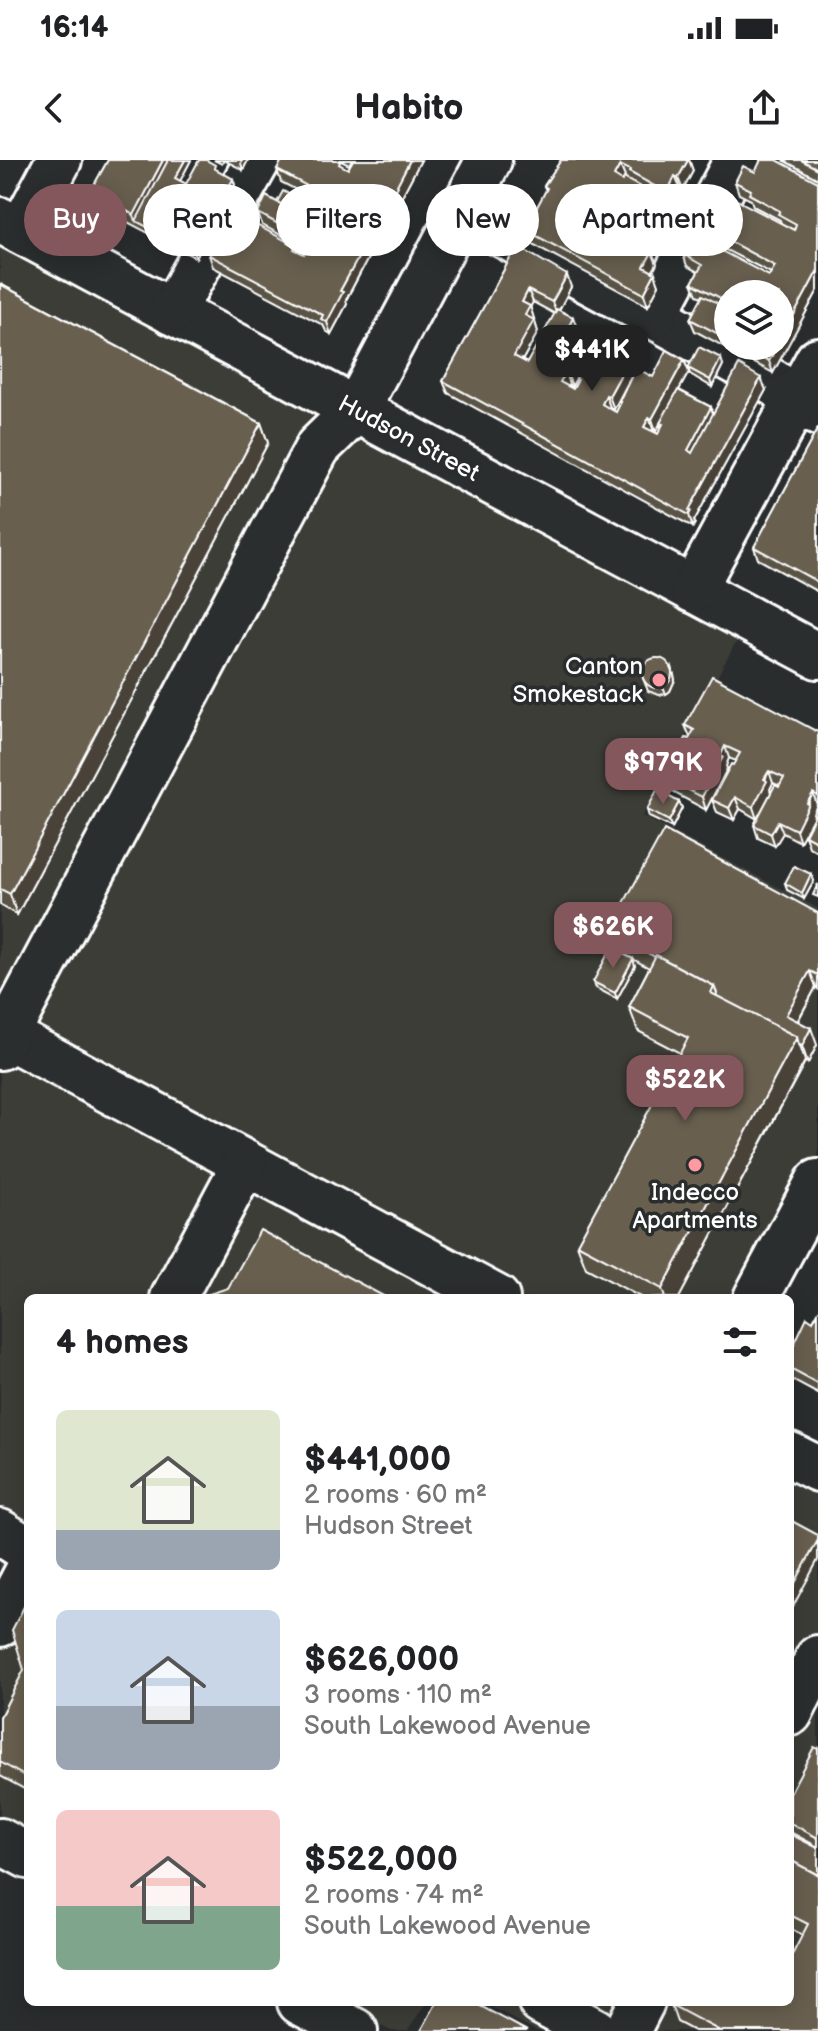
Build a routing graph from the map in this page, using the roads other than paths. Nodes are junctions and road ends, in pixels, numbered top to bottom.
1 (59, 160) edge
2 (258, 160) edge
3 (489, 160) edge
4 (737, 160) edge
5 (476, 184) edge
6 (10, 226) edge
7 (539, 254) edge
8 (438, 256) edge
9 (172, 312) junction
10 (654, 316) junction
11 (818, 360) edge
12 (359, 404) junction
13 (807, 407) edge
14 (693, 590) junction
15 (818, 656) edge
16 (3, 1041) edge
17 (245, 1163) junction
18 (818, 1182) edge
19 (175, 1294) edge
20 (490, 1294) edge
21 (758, 1294) edge
22 (794, 1457) edge
23 (818, 1469) edge
24 (0, 1532) edge
25 (24, 1547) edge
26 (24, 1579) edge
27 (0, 1624) edge
28 (818, 1658) edge
29 (794, 1705) edge
30 (0, 1841) edge
31 (24, 1854) edge
32 (308, 2006) edge
33 (377, 2006) edge
34 (548, 2006) edge
35 (640, 2006) edge
36 (355, 2031) edge
37 (364, 2031) edge
38 (595, 2031) edge
39 (627, 2031) edge

1 - 6 street
2 - 9 street
3 - 5 street
4 - 10 street
6 - 9 street, Hudson Street
7 - 10 street
8 - 12 street
9 - 12 street, Hudson Street
10 - 13 street
11 - 13 street
12 - 14 street, Hudson Street
12 - 16 street
13 - 14 street
14 - 15 street, Hudson Street
16 - 17 street
17 - 19 street
17 - 20 street
18 - 21 street
22 - 23 street
24 - 25 street
26 - 27 street
28 - 29 street
30 - 31 street
32 - 36 street
33 - 37 street
34 - 38 street
35 - 39 street

